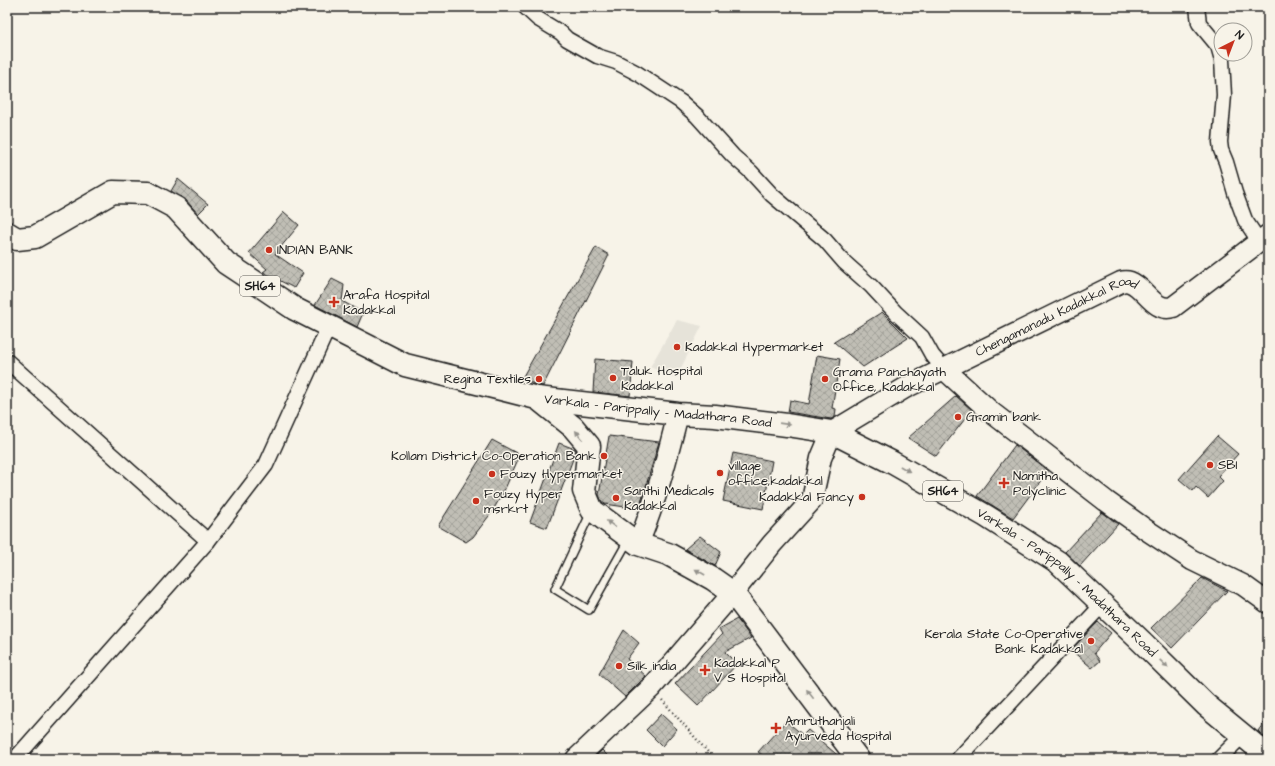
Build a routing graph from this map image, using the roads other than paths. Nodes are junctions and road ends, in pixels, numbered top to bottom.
1 (525, 7) edge
2 (1197, 7) edge
3 (7, 233) edge
4 (1264, 238) edge
5 (329, 326) junction
6 (7, 360) edge
7 (944, 369) junction
8 (537, 398) junction
9 (678, 414) junction
10 (832, 432) junction
11 (592, 510) junction
12 (634, 540) junction
13 (208, 541) junction
14 (733, 593) junction
15 (1268, 603) edge
16 (1102, 604) junction
17 (1243, 735) junction
18 (15, 759) edge
19 (576, 759) edge
20 (858, 759) edge
21 (958, 759) edge
22 (1219, 759) edge
23 (1268, 759) edge

1 - 7 street
2 - 4 street
3 - 5 main road, Varkala - Parippally - Madathara Road / SH64
4 - 7 street, Chengamanadu Kadakkal Road
5 - 8 main road, Varkala - Parippally - Madathara Road / SH64
5 - 13 street
6 - 13 street
7 - 10 street, Chengamanadu Kadakkal Road
7 - 15 street
8 - 9 main road, Varkala - Parippally - Madathara Road / SH64
11 -> 8 main road
9 -> 10 main road, Varkala - Parippally - Madathara Road / SH64
9 - 12 street
10 - 14 street
10 -> 16 main road, Varkala - Parippally - Madathara Road / SH64
12 -> 11 main road
11 - 12 lane
14 -> 12 main road
13 - 18 street
14 - 19 street
20 -> 14 main road
16 -> 17 main road, Varkala - Parippally - Madathara Road / SH64
16 - 21 street
17 - 22 street
17 - 23 main road, Varkala - Parippally - Madathara Road / SH64

